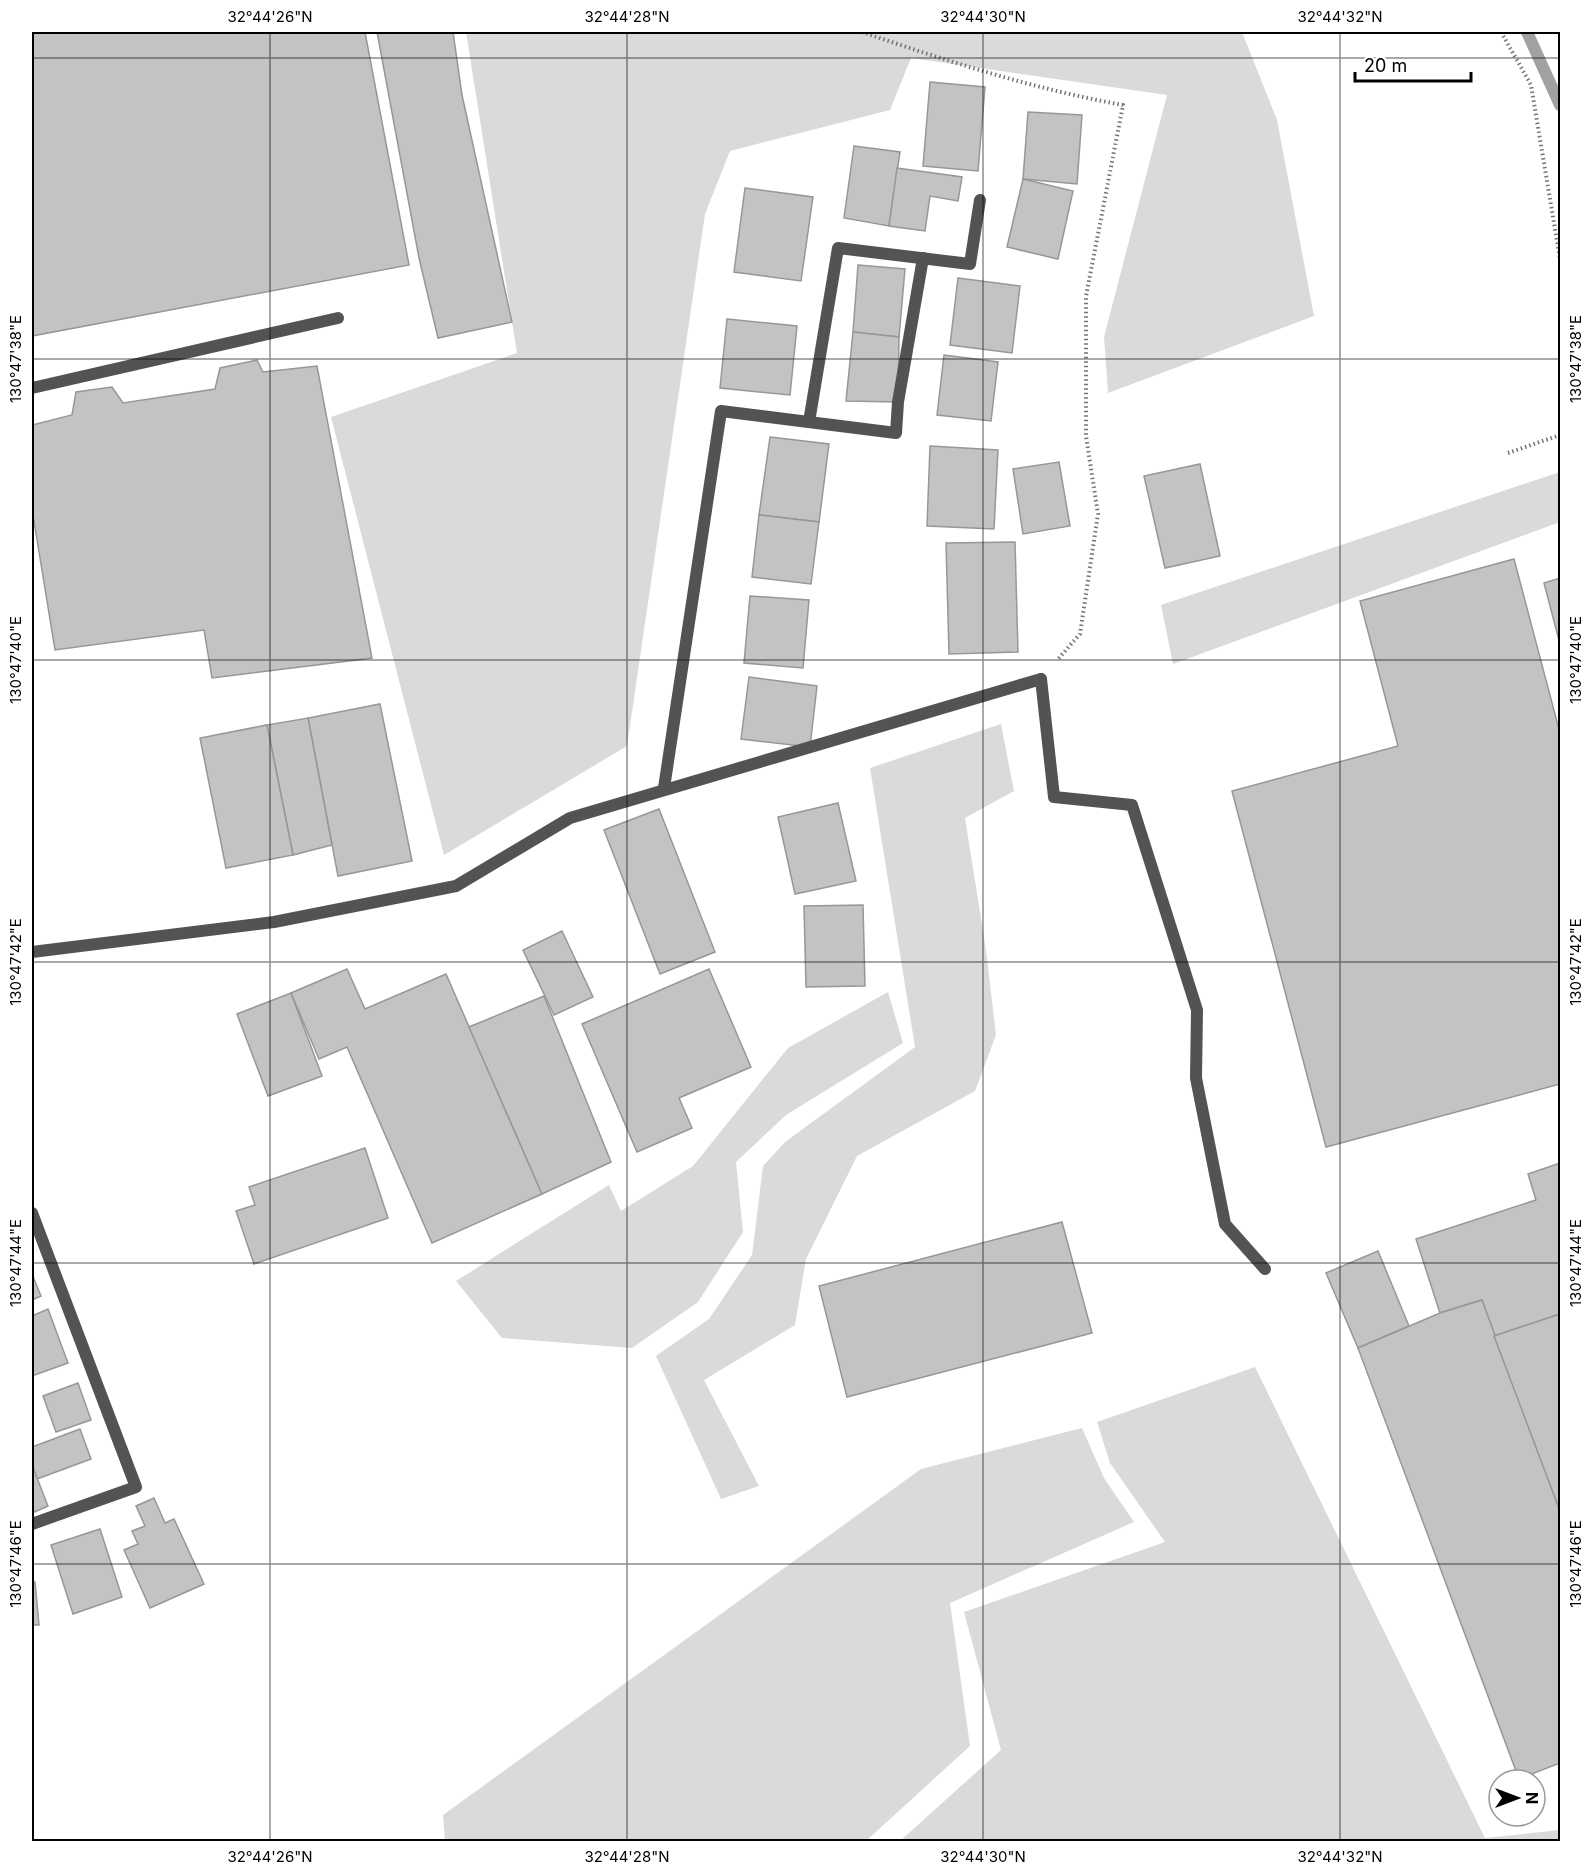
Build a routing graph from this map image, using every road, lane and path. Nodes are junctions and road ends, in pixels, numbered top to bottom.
1 (862, 32) edge
2 (1501, 32) edge
3 (980, 200) dead end
4 (923, 258) junction
5 (1560, 259) edge
6 (338, 318) dead end
7 (32, 388) edge
8 (809, 422) junction
9 (1560, 435) edge
10 (1508, 453) dead end
11 (1041, 679) junction
12 (664, 788) junction
13 (32, 952) edge
14 (32, 1213) edge
15 (1265, 1269) dead end
16 (32, 1524) edge

1 - 11 path
2 - 5 path
3 - 4 street
4 - 8 street
4 - 8 street
6 - 7 street
8 - 12 street
9 - 10 path
11 - 12 street
11 - 15 street
12 - 13 street
14 - 16 street

